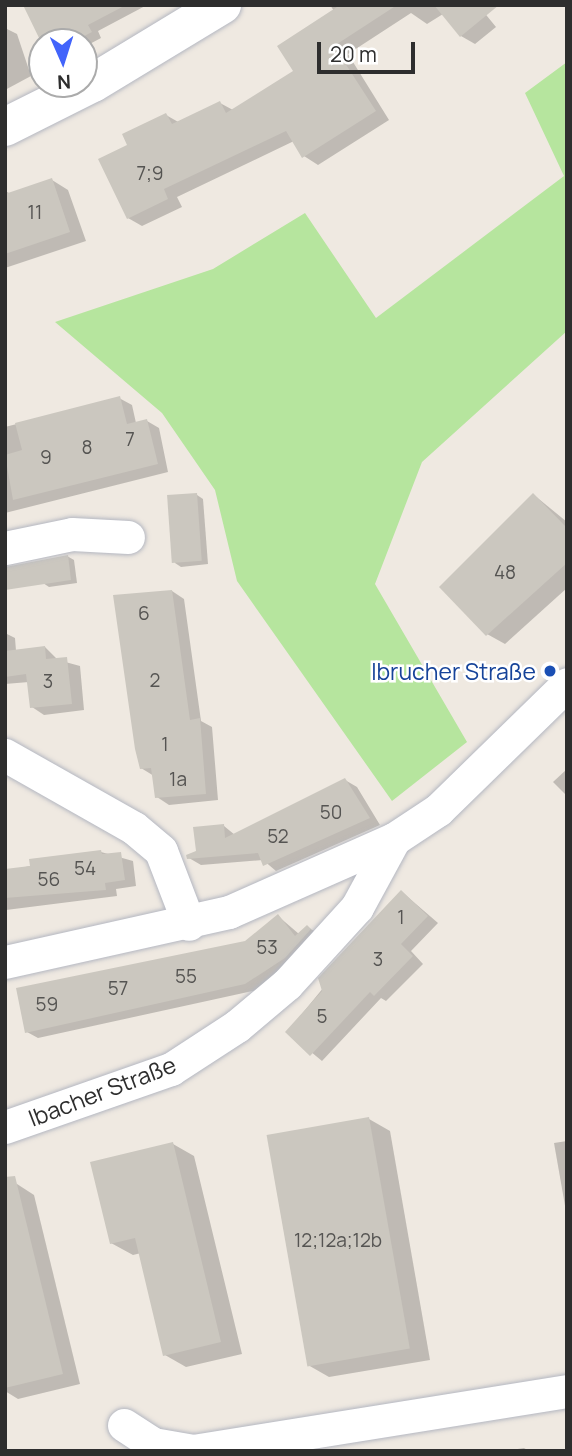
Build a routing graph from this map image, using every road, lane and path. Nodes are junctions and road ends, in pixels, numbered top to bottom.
1 (222, 5) edge
2 (5, 127) edge
3 (128, 537) dead end
4 (5, 548) edge
5 (567, 684) edge
6 (5, 755) edge
7 (394, 839) junction
8 (189, 924) junction
9 (5, 962) edge
10 (5, 1127) edge
11 (567, 1391) edge
12 (124, 1425) dead end

1 - 2 main road
3 - 4 street
5 - 7 street
6 - 8 street
7 - 8 street
7 - 10 street, Ibacher Straße
8 - 9 street
11 - 12 street

